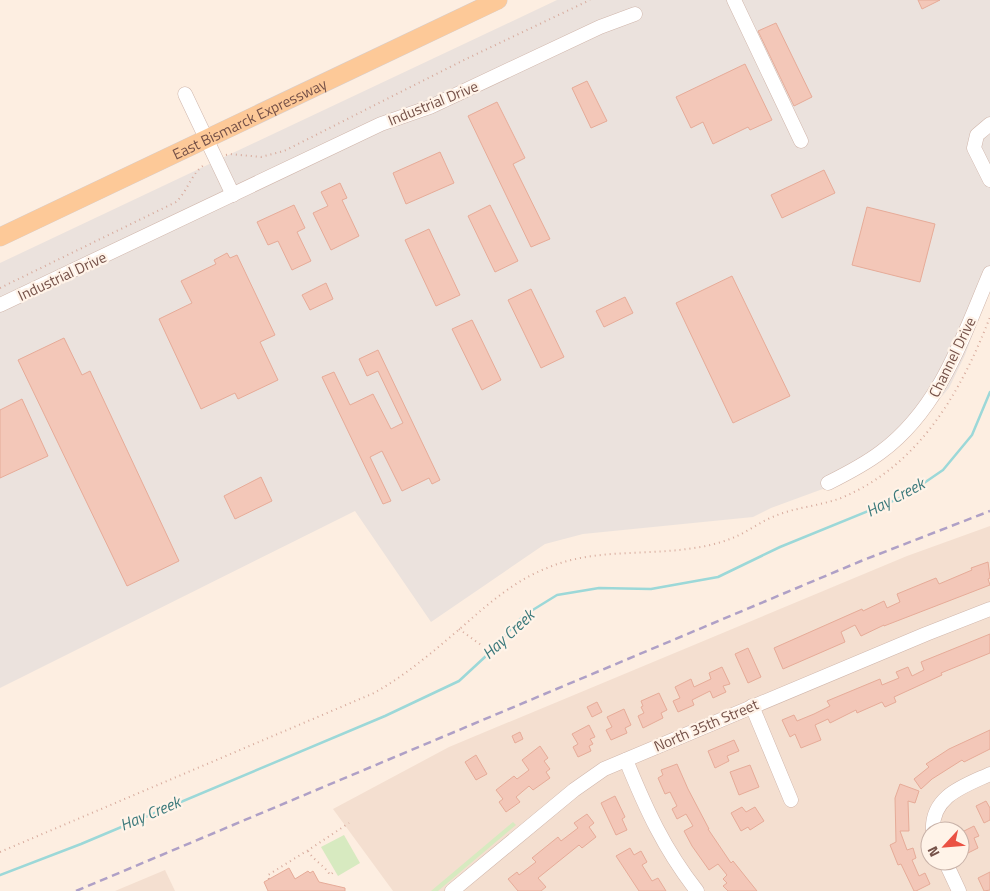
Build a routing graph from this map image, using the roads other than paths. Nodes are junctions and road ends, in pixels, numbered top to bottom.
1 (498, 0) edge
2 (734, 0) edge
3 (635, 14) dead end
4 (185, 94) dead end
5 (990, 124) edge
6 (206, 138) junction
7 (801, 141) dead end
8 (990, 180) edge
9 (232, 194) junction
10 (0, 237) edge
11 (990, 273) edge
12 (0, 305) edge
13 (828, 483) dead end
14 (990, 609) edge
15 (752, 706) junction
16 (626, 760) junction
17 (990, 774) edge
18 (791, 800) dead end
19 (934, 821) edge
20 (950, 871) edge
21 (452, 891) edge
22 (696, 891) edge
23 (959, 891) edge

1 - 6 main road, East Bismarck Expressway
2 - 7 street
3 - 9 street, Industrial Drive
4 - 6 street
5 - 8 street
6 - 9 street
6 - 10 main road, East Bismarck Expressway
9 - 12 street, Industrial Drive
11 - 13 street, Channel Drive
14 - 15 street, North 35th Street
15 - 16 street, North 35th Street
15 - 18 street
16 - 21 street, North 35th Street
16 - 22 street
17 - 19 street
20 - 23 street

